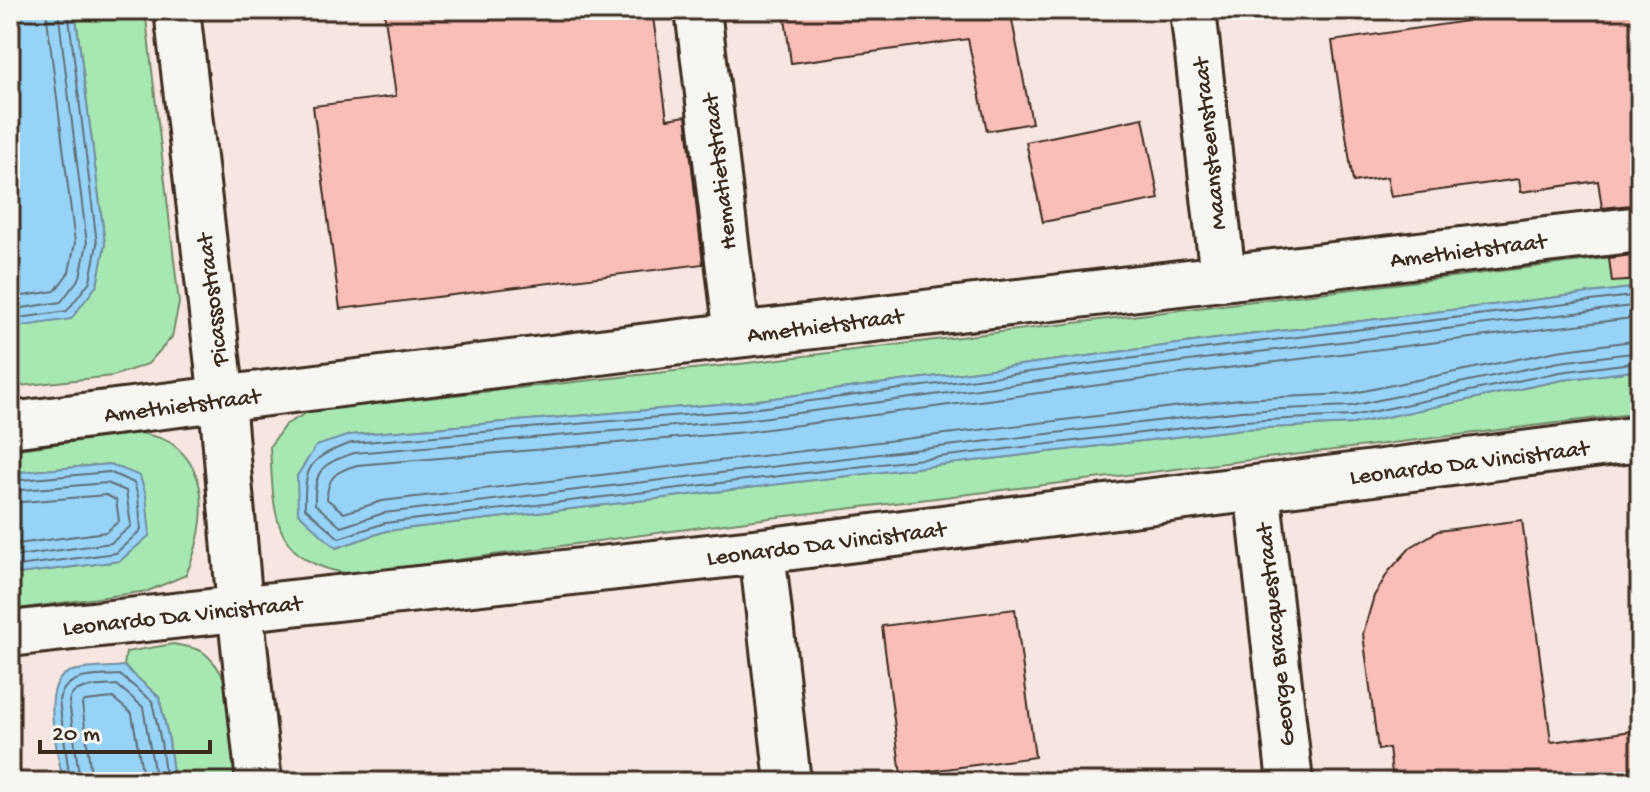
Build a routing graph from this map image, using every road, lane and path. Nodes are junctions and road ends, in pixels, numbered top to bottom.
1 (177, 10) edge
2 (698, 10) edge
3 (1193, 10) edge
4 (1640, 229) edge
5 (1223, 277) junction
6 (737, 335) junction
7 (222, 400) junction
8 (10, 425) edge
9 (1640, 439) edge
10 (1257, 488) junction
11 (762, 551) junction
12 (240, 608) junction
13 (10, 634) edge
14 (259, 782) edge
15 (788, 782) edge
16 (1290, 782) edge

1 - 7 street, Picassostraat
2 - 6 street, Hematietstraat
3 - 5 street, Maansteenstraat
4 - 5 street, Amethietstraat
5 - 6 street, Amethietstraat
6 - 7 street, Amethietstraat
7 - 8 street, Amethietstraat
7 - 12 street, Picassostraat
9 - 10 street, Leonardo Da Vincistraat
10 - 11 street, Leonardo Da Vincistraat
10 - 16 street, George Bracquestraat
11 - 12 street, Leonardo Da Vincistraat
11 - 15 street
12 - 13 street, Leonardo Da Vincistraat
12 - 14 street, Picassostraat

